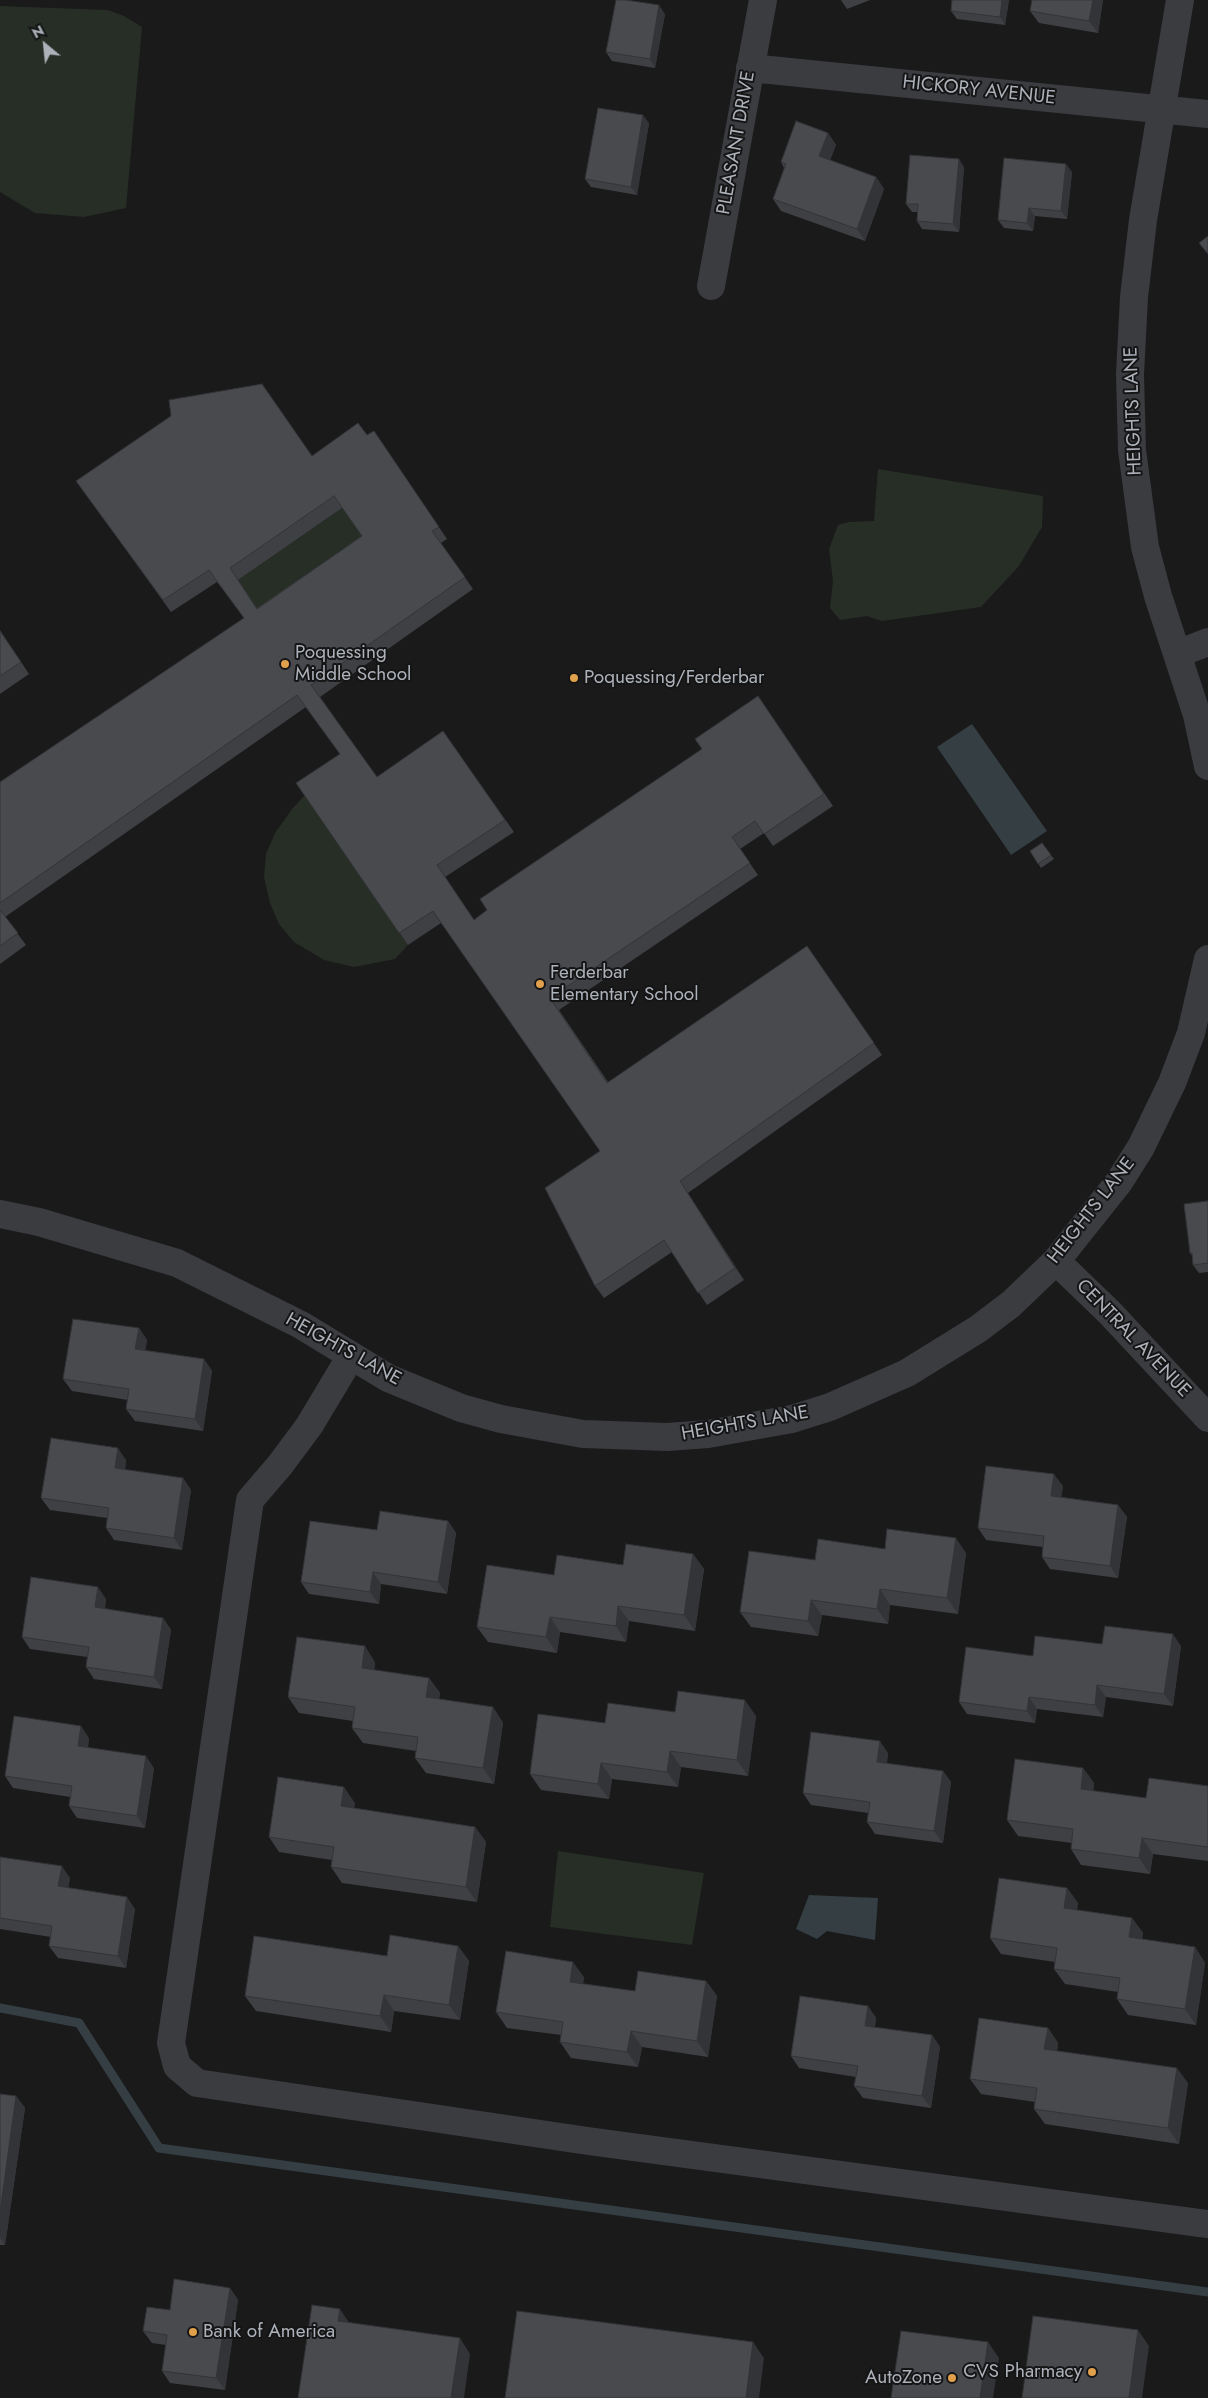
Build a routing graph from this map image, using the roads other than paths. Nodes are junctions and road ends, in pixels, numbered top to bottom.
1 (763, 0) edge
2 (1180, 0) edge
3 (750, 68) junction
4 (1162, 110) junction
5 (1208, 114) edge
6 (711, 286) dead end
7 (1208, 642) edge
8 (1177, 654) junction
9 (1208, 766) edge
10 (1208, 959) edge
11 (0, 1214) edge
12 (1056, 1261) junction
13 (352, 1356) junction
14 (1208, 1418) edge
15 (1208, 2224) edge

1 - 3 street, PLEASANT DRIVE
2 - 4 street, HEIGHTS LANE
3 - 4 street, HICKORY AVENUE
3 - 6 street, PLEASANT DRIVE
4 - 5 street, HICKORY AVENUE
4 - 8 street, HEIGHTS LANE
7 - 8 street
8 - 9 street, HEIGHTS LANE
10 - 12 street, HEIGHTS LANE
11 - 13 street, HEIGHTS LANE
12 - 13 street, HEIGHTS LANE
12 - 14 street, CENTRAL AVENUE
13 - 15 street

